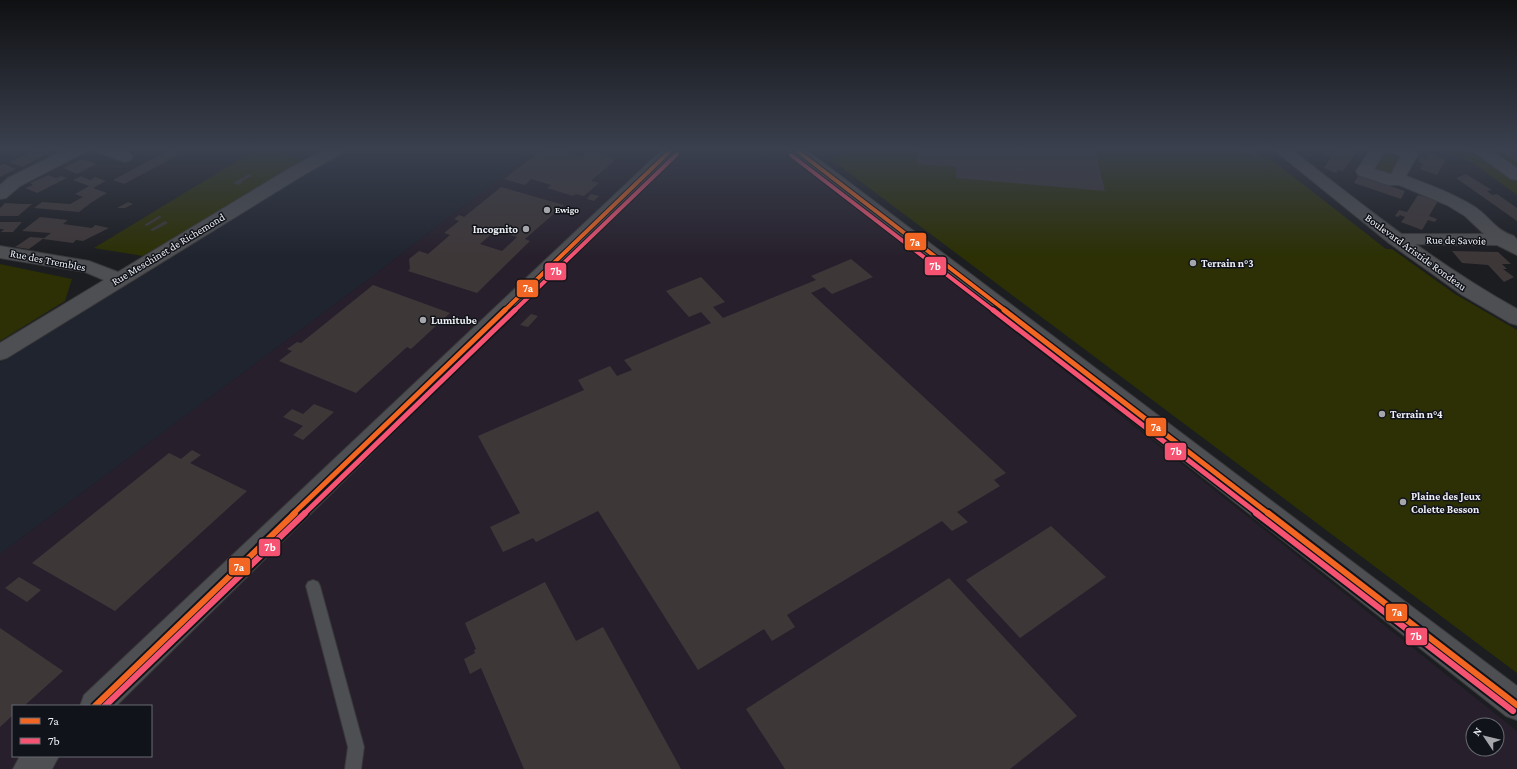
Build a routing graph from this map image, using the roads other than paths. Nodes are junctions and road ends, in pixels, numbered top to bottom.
1 (11, 185) edge
2 (275, 185) edge
3 (635, 185) edge
4 (842, 185) edge
5 (1326, 185) edge
6 (1414, 185) edge
7 (0, 194) edge
8 (1395, 239) junction
9 (1509, 240) edge
10 (1517, 249) edge
11 (0, 252) edge
12 (118, 279) junction
13 (1517, 318) edge
14 (0, 353) edge
15 (313, 586) dead end
16 (96, 705) edge
17 (1517, 705) edge
18 (42, 757) edge
19 (29, 769) edge
20 (353, 769) edge

1 - 7 street
2 - 12 street, Rue Meschinet de Richemond
3 - 16 street
4 - 17 street
5 - 8 street, Boulevard Aristide Rondeau
6 - 9 street
8 - 9 street, Rue de Savoie
8 - 13 street, Boulevard Aristide Rondeau
9 - 10 street
11 - 12 street, Rue des Trembles
12 - 14 street, Rue Meschinet de Richemond
15 - 20 lane
18 - 19 street

